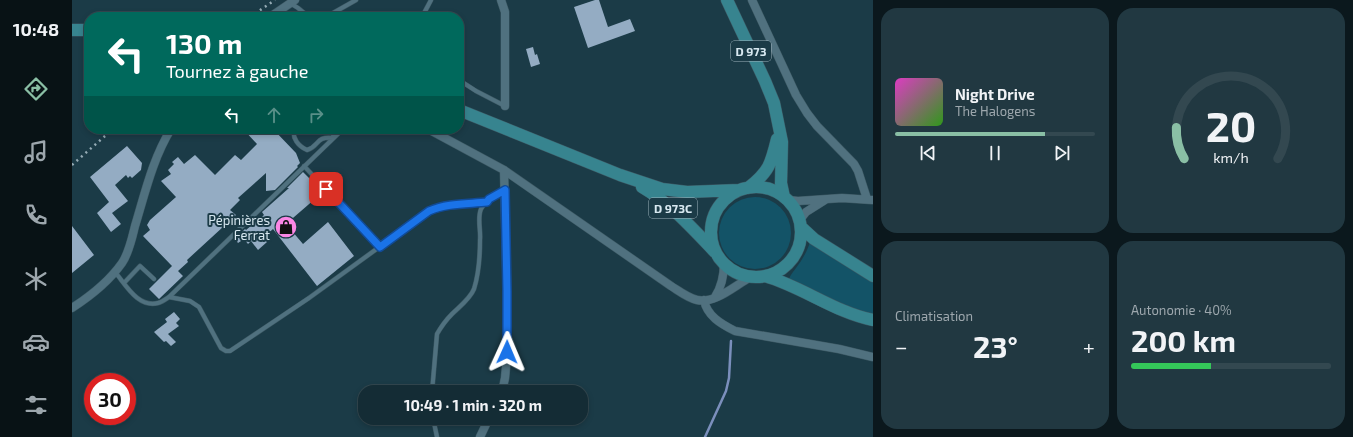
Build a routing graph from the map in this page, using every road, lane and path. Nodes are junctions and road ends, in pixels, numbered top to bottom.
1 (356, 0) edge
2 (431, 0) edge
3 (501, 0) edge
4 (727, 0) edge
5 (752, 0) edge
6 (292, 2) edge
7 (277, 12) edge
8 (303, 12) edge
9 (335, 12) edge
10 (425, 12) edge
11 (72, 30) edge
12 (84, 30) edge
13 (464, 83) edge
14 (505, 106) joint
15 (464, 112) edge
16 (779, 130) junction
17 (168, 134) edge
18 (293, 134) edge
19 (333, 134) edge
20 (337, 134) edge
21 (437, 134) edge
22 (333, 138) junction
23 (304, 166) junction
24 (504, 170) junction
25 (620, 175) junction
26 (744, 189) junction
27 (505, 190) junction
28 (786, 199) junction
29 (826, 199) junction
30 (870, 200) edge
31 (487, 202) junction
32 (800, 224) junction
33 (380, 247) junction
34 (720, 258) junction
35 (115, 272) junction
36 (765, 276) junction
37 (873, 276) edge
38 (751, 277) junction
39 (154, 279) dead end
40 (124, 283) junction
41 (169, 296) junction
42 (715, 298) junction
43 (704, 300) junction
44 (72, 308) edge
45 (873, 320) edge
46 (873, 357) edge
47 (433, 385) edge
48 (504, 385) edge
49 (434, 425) edge
50 (486, 425) edge
51 (437, 437) edge
52 (480, 437) edge

1 - 9 lane
2 - 10 lane
3 - 14 street
4 - 16 main road, D 973
5 - 30 street
6 - 7 street
6 - 8 lane
11 - 12 main road
13 - 14 lane
15 - 25 main road, D 973C
16 - 26 main road, D 973
16 - 28 main road, D 973
17 - 35 street
18 - 22 lane
19 - 22 lane
20 - 22 lane
21 - 24 street
22 - 23 lane
23 - 33 lane
23 - 41 lane
24 - 27 street
24 - 43 street
25 - 26 main road, D 973C
25 - 34 main road, D 973C
26 - 28 main road
26 - 34 main road
27 - 31 lane
27 - 48 street
28 - 29 street
28 - 32 main road
29 - 30 street
29 - 32 street
31 - 33 lane
31 - 47 lane
32 - 36 main road
32 - 37 main road
33 - 41 lane
34 - 38 main road
34 - 42 street
35 - 40 lane
35 - 44 street
36 - 38 main road
36 - 45 main road
38 - 42 street
39 - 40 lane
40 - 41 lane
42 - 43 street
43 - 46 street
49 - 51 lane
50 - 52 street

